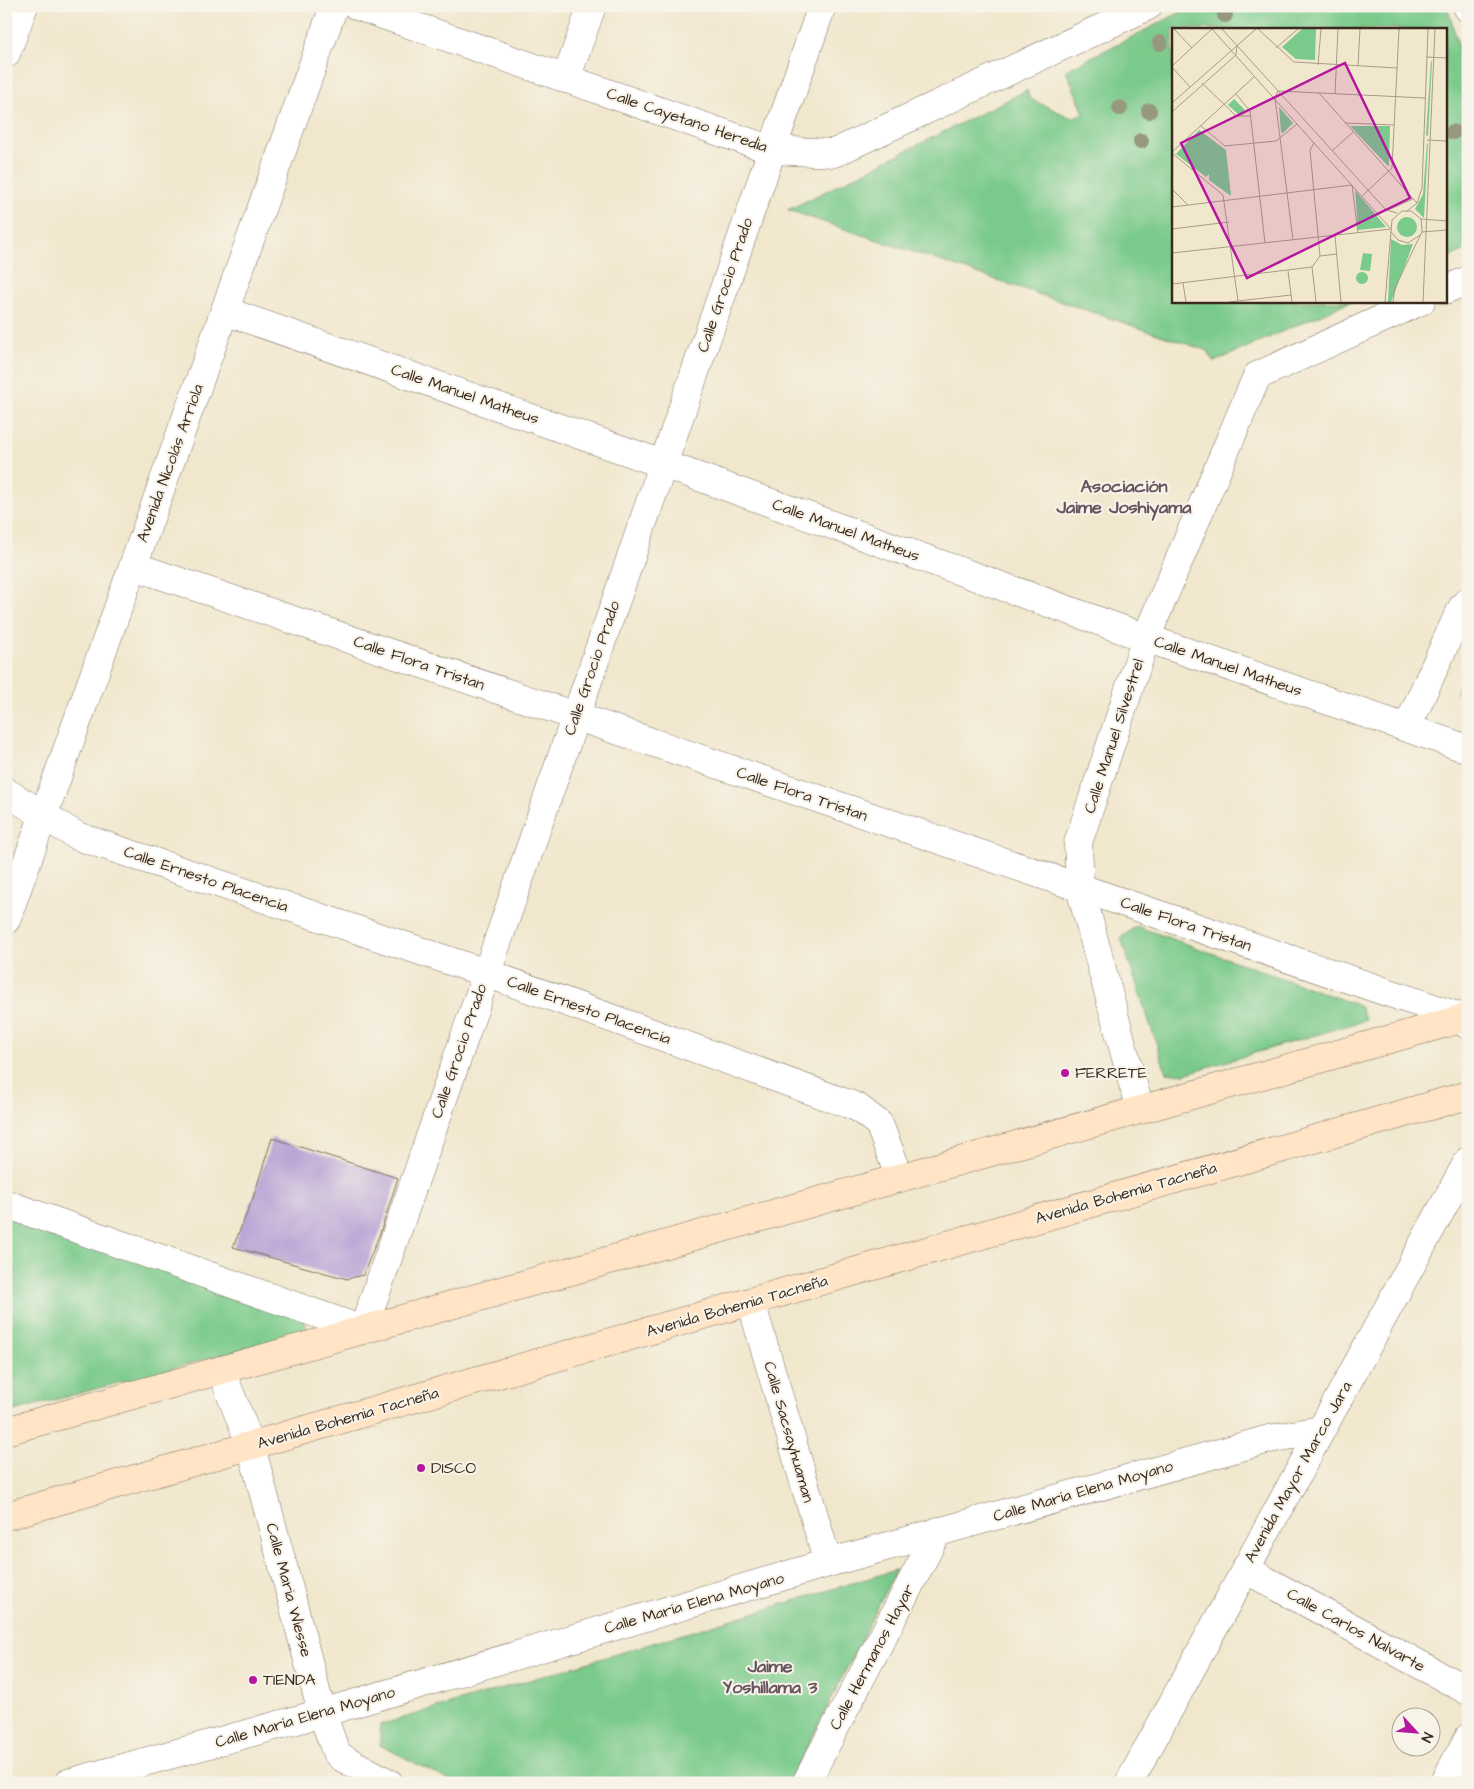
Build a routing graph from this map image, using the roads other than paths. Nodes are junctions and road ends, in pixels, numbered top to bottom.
1 (24, 6) edge
2 (334, 6) edge
3 (357, 6) edge
4 (592, 6) edge
5 (822, 6) edge
6 (1148, 6) edge
7 (6, 54) edge
8 (566, 79) junction
9 (772, 150) junction
10 (1468, 280) edge
11 (1446, 290) edge
12 (1419, 302) edge
13 (225, 311) junction
14 (663, 464) junction
15 (134, 566) junction
16 (1468, 601) edge
17 (1146, 638) junction
18 (575, 716) junction
19 (1407, 728) junction
20 (1468, 748) edge
21 (6, 792) edge
22 (44, 815) junction
23 (1080, 888) junction
24 (6, 920) edge
25 (486, 973) junction
26 (1466, 1020) edge
27 (1468, 1095) edge
28 (1140, 1110) junction
29 (1468, 1161) edge
30 (900, 1178) junction
31 (6, 1204) edge
32 (751, 1302) junction
33 (363, 1330) junction
34 (221, 1370) junction
35 (1321, 1430) junction
36 (6, 1431) edge
37 (251, 1446) junction
38 (6, 1516) edge
39 (938, 1531) junction
40 (828, 1563) junction
41 (1245, 1569) junction
42 (1468, 1691) edge
43 (322, 1714) junction
44 (1468, 1738) edge
45 (68, 1783) edge
46 (389, 1783) edge
47 (806, 1783) edge
48 (1129, 1783) edge
49 (1444, 1783) edge

1 - 7 street
2 - 13 street, Avenida Nicolás Arriola
3 - 8 street, Calle Cayetano Heredia
4 - 8 street
5 - 9 street, Calle Grocio Prado
6 - 9 street, Calle Cayetano Heredia
8 - 9 street, Calle Cayetano Heredia
9 - 14 street, Calle Grocio Prado
10 - 11 street
12 - 17 street, Calle Manuel Silvestrel
13 - 14 street, Calle Manuel Matheus
13 - 15 street, Avenida Nicolás Arriola
14 - 17 street, Calle Manuel Matheus
14 - 18 street, Calle Grocio Prado
15 - 18 street, Calle Flora Tristan
15 - 22 street, Avenida Nicolás Arriola
16 - 19 street
17 - 19 street, Calle Manuel Matheus
17 - 23 street, Calle Manuel Silvestrel
18 - 23 street, Calle Flora Tristan
18 - 25 street, Calle Grocio Prado
19 - 20 street, Calle Manuel Matheus
21 - 22 street, Calle Ernesto Placencia
22 - 24 street, Avenida Nicolás Arriola
22 - 25 street, Calle Ernesto Placencia
23 - 26 street, Calle Flora Tristan
23 - 28 street, Calle Manuel Silvestrel
25 - 30 street, Calle Ernesto Placencia
25 - 33 street, Calle Grocio Prado
26 - 28 main road
27 - 32 main road, Avenida Bohemia Tacneña
28 - 30 main road
29 - 35 street, Avenida Mayor Marco Jara
30 - 33 main road
31 - 33 street
32 - 37 main road, Avenida Bohemia Tacneña
32 - 40 street, Calle Sacsayhuaman
33 - 34 main road
34 - 36 main road
34 - 37 street, Calle Maria Wiesse
35 - 39 street, Calle María Elena Moyano
35 - 41 street, Avenida Mayor Marco Jara
37 - 38 main road, Avenida Bohemia Tacneña
37 - 43 street, Calle Maria Wiesse
39 - 40 street, Calle María Elena Moyano
39 - 47 street, Calle Hermanos Hayar
40 - 43 street, Calle María Elena Moyano
41 - 42 street, Calle Carlos Nalvarte
41 - 48 street, Avenida Mayor Marco Jara
43 - 45 street, Calle María Elena Moyano
43 - 46 street, Calle Maria Wiesse
44 - 49 street

